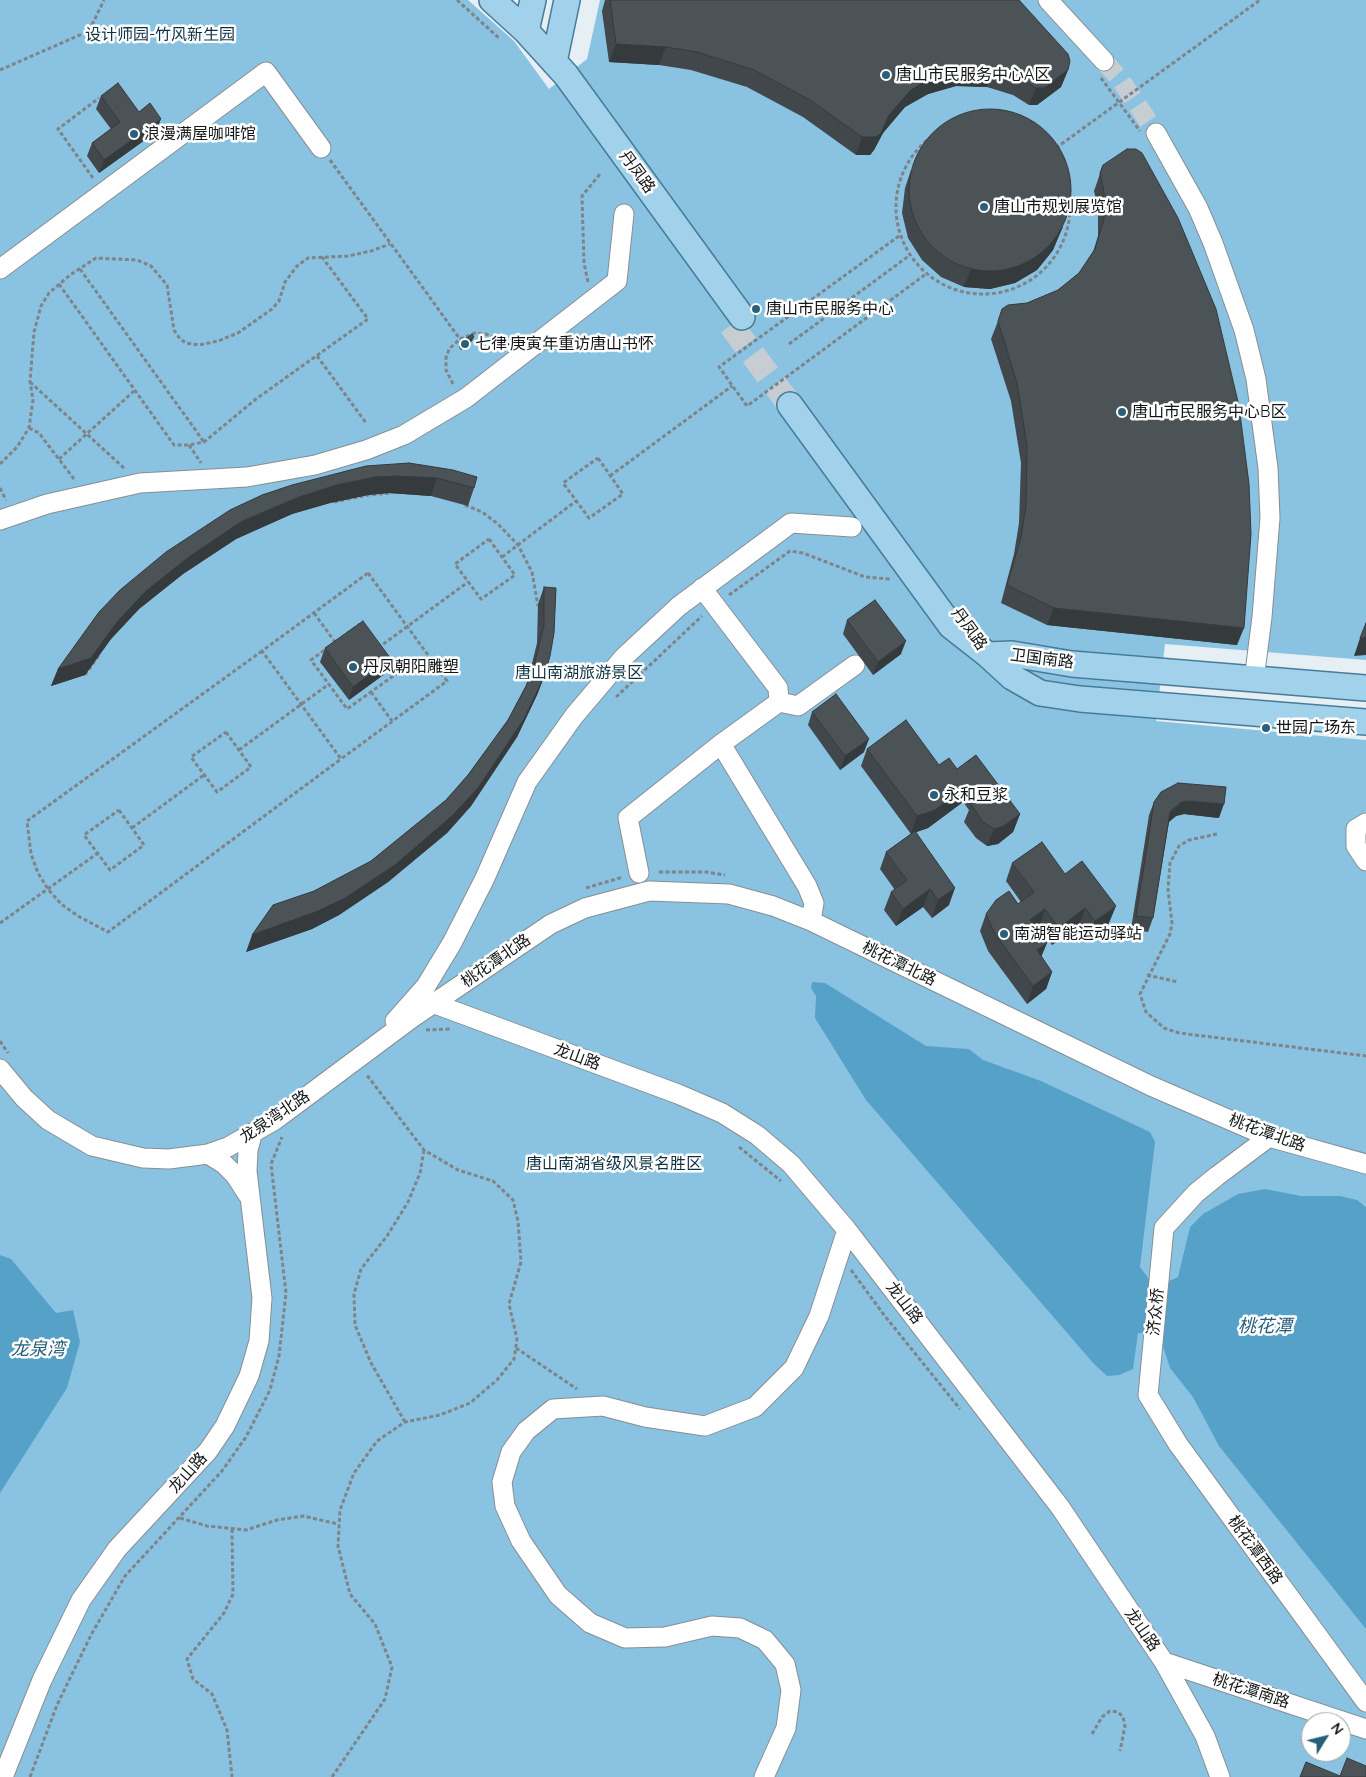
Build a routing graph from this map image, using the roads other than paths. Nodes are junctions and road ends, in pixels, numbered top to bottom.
1 (492, 0) edge
2 (533, 0) edge
3 (567, 0) edge
4 (1048, 0) edge
5 (526, 31) junction
6 (554, 62) junction
7 (1100, 67) tunnel mouth
8 (1148, 133) tunnel mouth
9 (320, 148) road end
10 (624, 214) dead end
11 (0, 269) edge
12 (795, 400) tunnel mouth
13 (0, 520) edge
14 (852, 527) dead end
15 (702, 588) junction
16 (988, 655) junction
17 (855, 664) dead end
18 (1254, 680) junction
19 (1366, 688) edge
20 (779, 702) junction
21 (1366, 722) edge
22 (721, 744) junction
23 (1366, 824) edge
24 (1366, 861) edge
25 (639, 873) dead end
26 (810, 921) junction
27 (435, 1004) junction
28 (395, 1021) dead end
29 (5, 1063) edge
30 (252, 1135) junction
31 (1269, 1137) junction
32 (208, 1154) junction
33 (1366, 1164) edge
34 (251, 1199) junction
35 (847, 1230) junction
36 (1148, 1395) joint
37 (1164, 1662) junction
38 (1366, 1702) edge
39 (1366, 1730) edge
40 (3, 1777) edge
41 (764, 1777) edge
42 (1220, 1777) edge

1 - 5 main road, 丹凤路
2 - 5 main road
3 - 6 main road
4 - 7 street
5 - 6 main road, 丹凤路
5 - 6 main road, 丹凤路
8 - 18 street
9 - 11 street
10 - 13 street
12 - 16 main road, 丹凤路
14 - 15 street
15 - 20 street
15 - 28 street
16 - 18 main road, 卫国南路
16 - 21 main road, 卫国南路
17 - 20 street
18 - 19 main road, 卫国南路
20 - 22 street
22 - 25 street
22 - 26 street
23 - 24 street
26 - 27 street, 桃花潭北路
26 - 31 street, 桃花潭北路
27 - 30 street, 龙泉湾北路
27 - 35 street, 龙山路
29 - 32 street, 龙泉湾北路
30 - 32 street, 龙泉湾北路
30 - 34 street, 龙山路
31 - 33 street, 桃花潭北路
31 - 36 street, 济众桥
32 - 34 street
34 - 40 street, 龙山路
35 - 37 street, 龙山路
35 - 41 street
36 - 38 street, 桃花潭西路
37 - 39 street, 桃花潭南路
37 - 42 street, 龙山路

